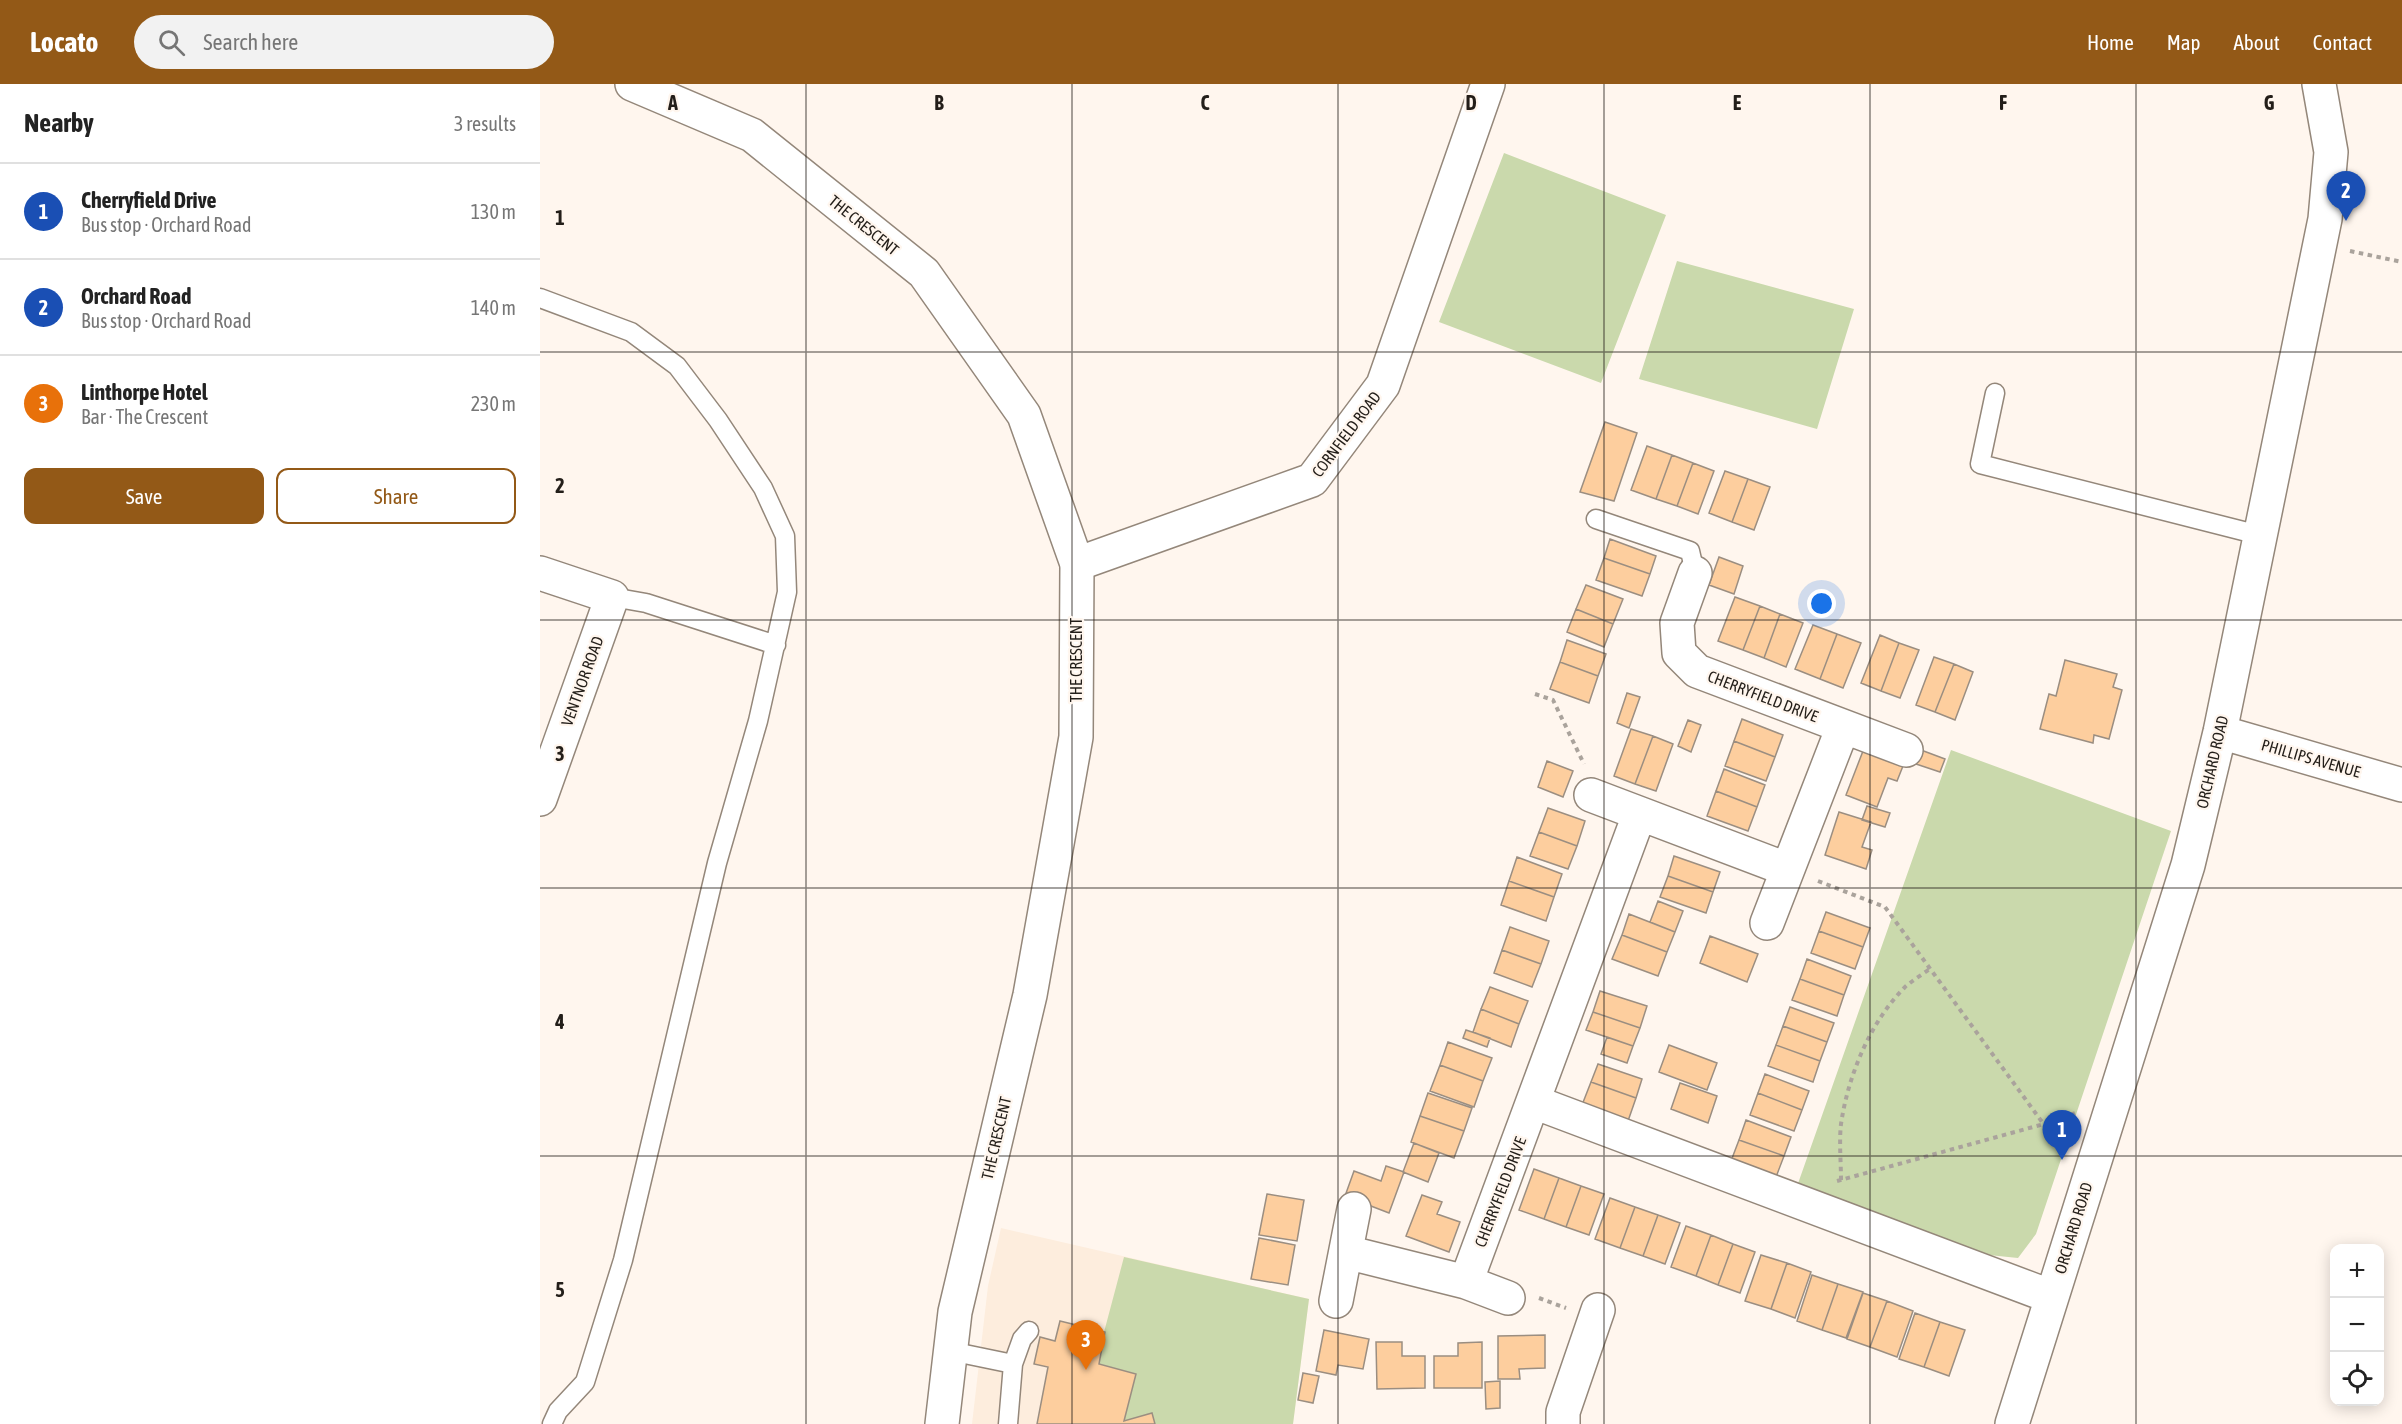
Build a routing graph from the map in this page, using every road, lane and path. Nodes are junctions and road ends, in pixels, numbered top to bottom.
1 (632, 84) edge
2 (1488, 84) edge
3 (2319, 84) edge
4 (2320, 244) junction
5 (2402, 262) edge
6 (540, 298) edge
7 (1995, 393) dead end
8 (1596, 519) dead end
9 (2259, 535) junction
10 (1077, 564) junction
11 (540, 573) edge
12 (1695, 573) joint
13 (612, 597) junction
14 (776, 645) junction
15 (1535, 694) dead end
16 (1843, 727) junction
17 (2220, 732) junction
18 (1906, 750) dead end
19 (2402, 785) edge
20 (1591, 795) joint
21 (540, 799) edge
22 (1639, 815) junction
23 (1786, 869) junction
24 (1767, 923) dead end
25 (1931, 968) junction
26 (2112, 1099) junction
27 (1534, 1102) junction
28 (2044, 1124) junction
29 (1841, 1180) junction
30 (2086, 1183) junction
31 (1784, 1196) junction
32 (1354, 1209) dead end
33 (1346, 1252) junction
34 (1466, 1282) junction
35 (2052, 1297) junction
36 (1508, 1298) joint
37 (1336, 1301) dead end
38 (1596, 1314) joint
39 (1029, 1331) dead end
40 (950, 1352) junction
41 (1013, 1364) junction
42 (552, 1424) edge
43 (942, 1424) edge
44 (1008, 1424) edge
45 (1563, 1424) edge
46 (2012, 1424) edge

1 - 10 street, THE CRESCENT
2 - 10 street, CORNFIELD ROAD
3 - 4 street, ORCHARD ROAD
4 - 5 path
4 - 9 street, ORCHARD ROAD
6 - 14 lane
7 - 9 lane
8 - 12 lane, CHERRYFIELD DRIVE
9 - 17 street, ORCHARD ROAD
10 - 40 street, THE CRESCENT
11 - 13 street
12 - 16 street, CHERRYFIELD DRIVE
13 - 14 lane
13 - 21 street, VENTNOR ROAD
14 - 42 lane
15 - 20 path
16 - 18 street, CHERRYFIELD DRIVE
16 - 23 street
17 - 19 street, PHILLIPS AVENUE
17 - 26 street, ORCHARD ROAD
20 - 22 street
22 - 23 street
22 - 27 street, CHERRYFIELD DRIVE
23 - 24 street
23 - 25 path
25 - 28 path
25 - 29 path
26 - 28 path
26 - 30 street, ORCHARD ROAD
27 - 31 street
27 - 34 street, CHERRYFIELD DRIVE
28 - 29 path
28 - 30 path
29 - 31 path
30 - 35 street, ORCHARD ROAD
31 - 35 street
32 - 33 street
33 - 34 street
33 - 37 street
34 - 36 street
35 - 46 street, ORCHARD ROAD
36 - 38 path
38 - 45 street
39 - 41 lane
40 - 41 lane
40 - 43 street, THE CRESCENT
41 - 44 lane

